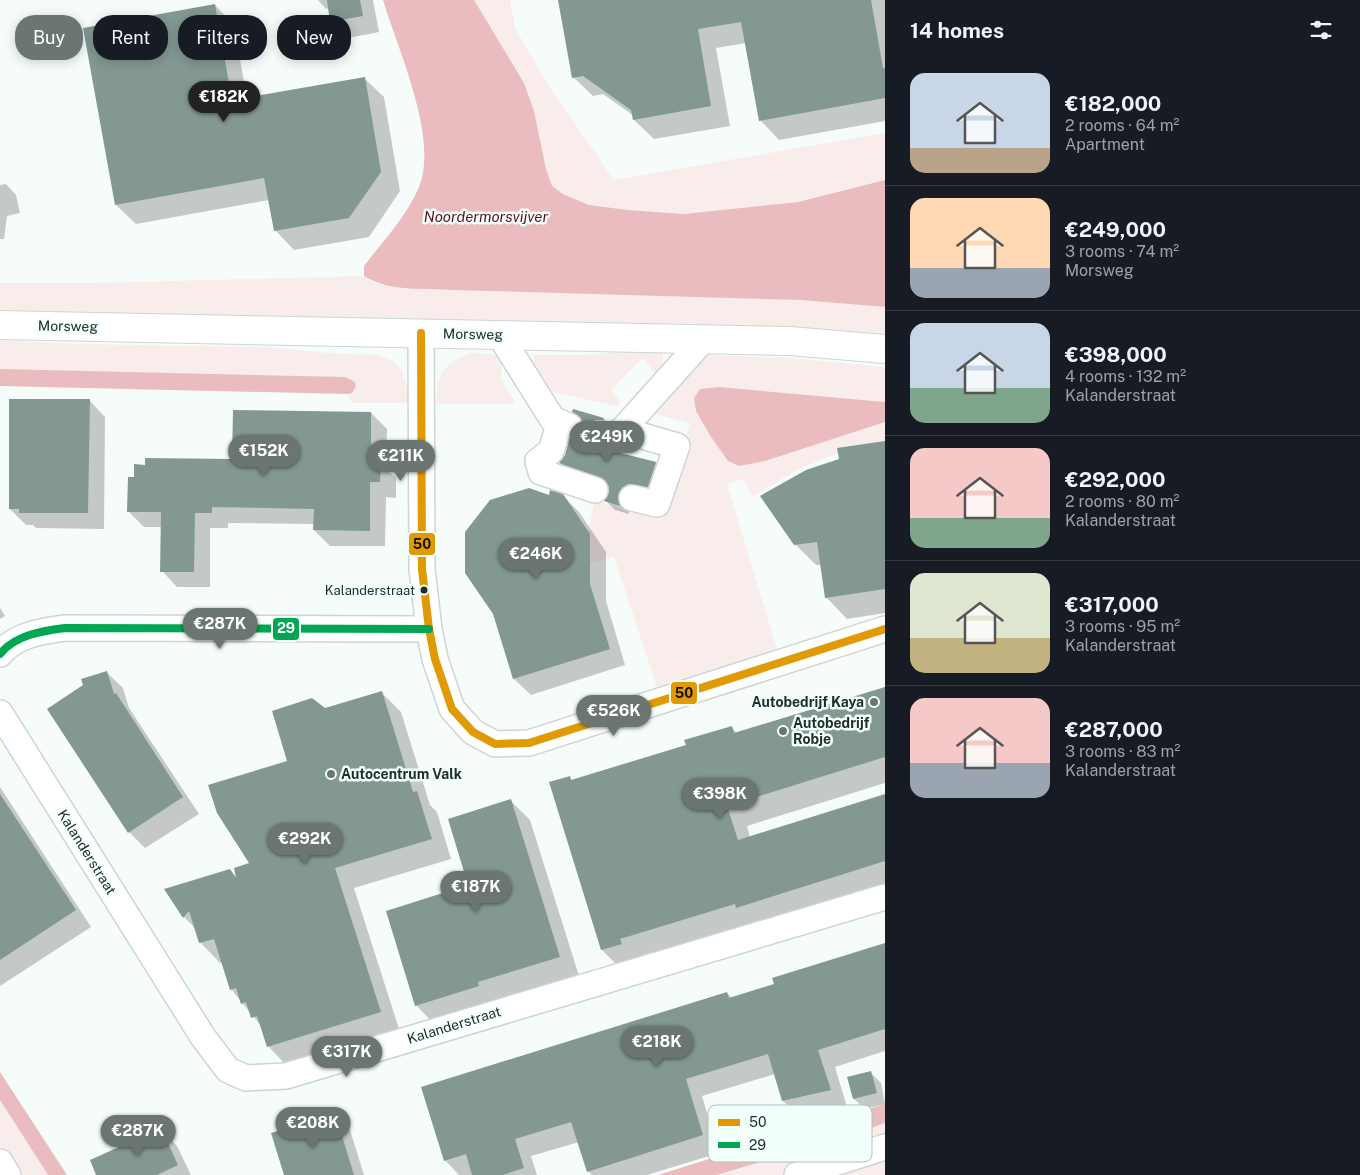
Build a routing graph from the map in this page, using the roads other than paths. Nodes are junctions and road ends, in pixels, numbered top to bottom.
1 (0, 325) edge
2 (421, 333) junction
3 (499, 334) junction
4 (704, 339) junction
5 (885, 349) edge
6 (595, 490) dead end
7 (632, 498) dead end
8 (428, 629) junction
9 (885, 629) edge
10 (0, 654) edge
11 (0, 713) edge
12 (885, 896) edge
13 (885, 1147) edge
14 (872, 1151) edge
15 (0, 1162) edge
16 (838, 1162) edge
17 (8, 1175) edge
18 (797, 1175) edge

1 - 2 main road, Morsweg
2 - 3 main road, Morsweg
2 - 8 street
3 - 4 main road, Morsweg
3 - 6 street
4 - 5 main road, Morsweg
4 - 7 street
8 - 9 street
8 - 10 street
11 - 12 street, Kalanderstraat
13 - 14 street
15 - 17 street
16 - 18 street

